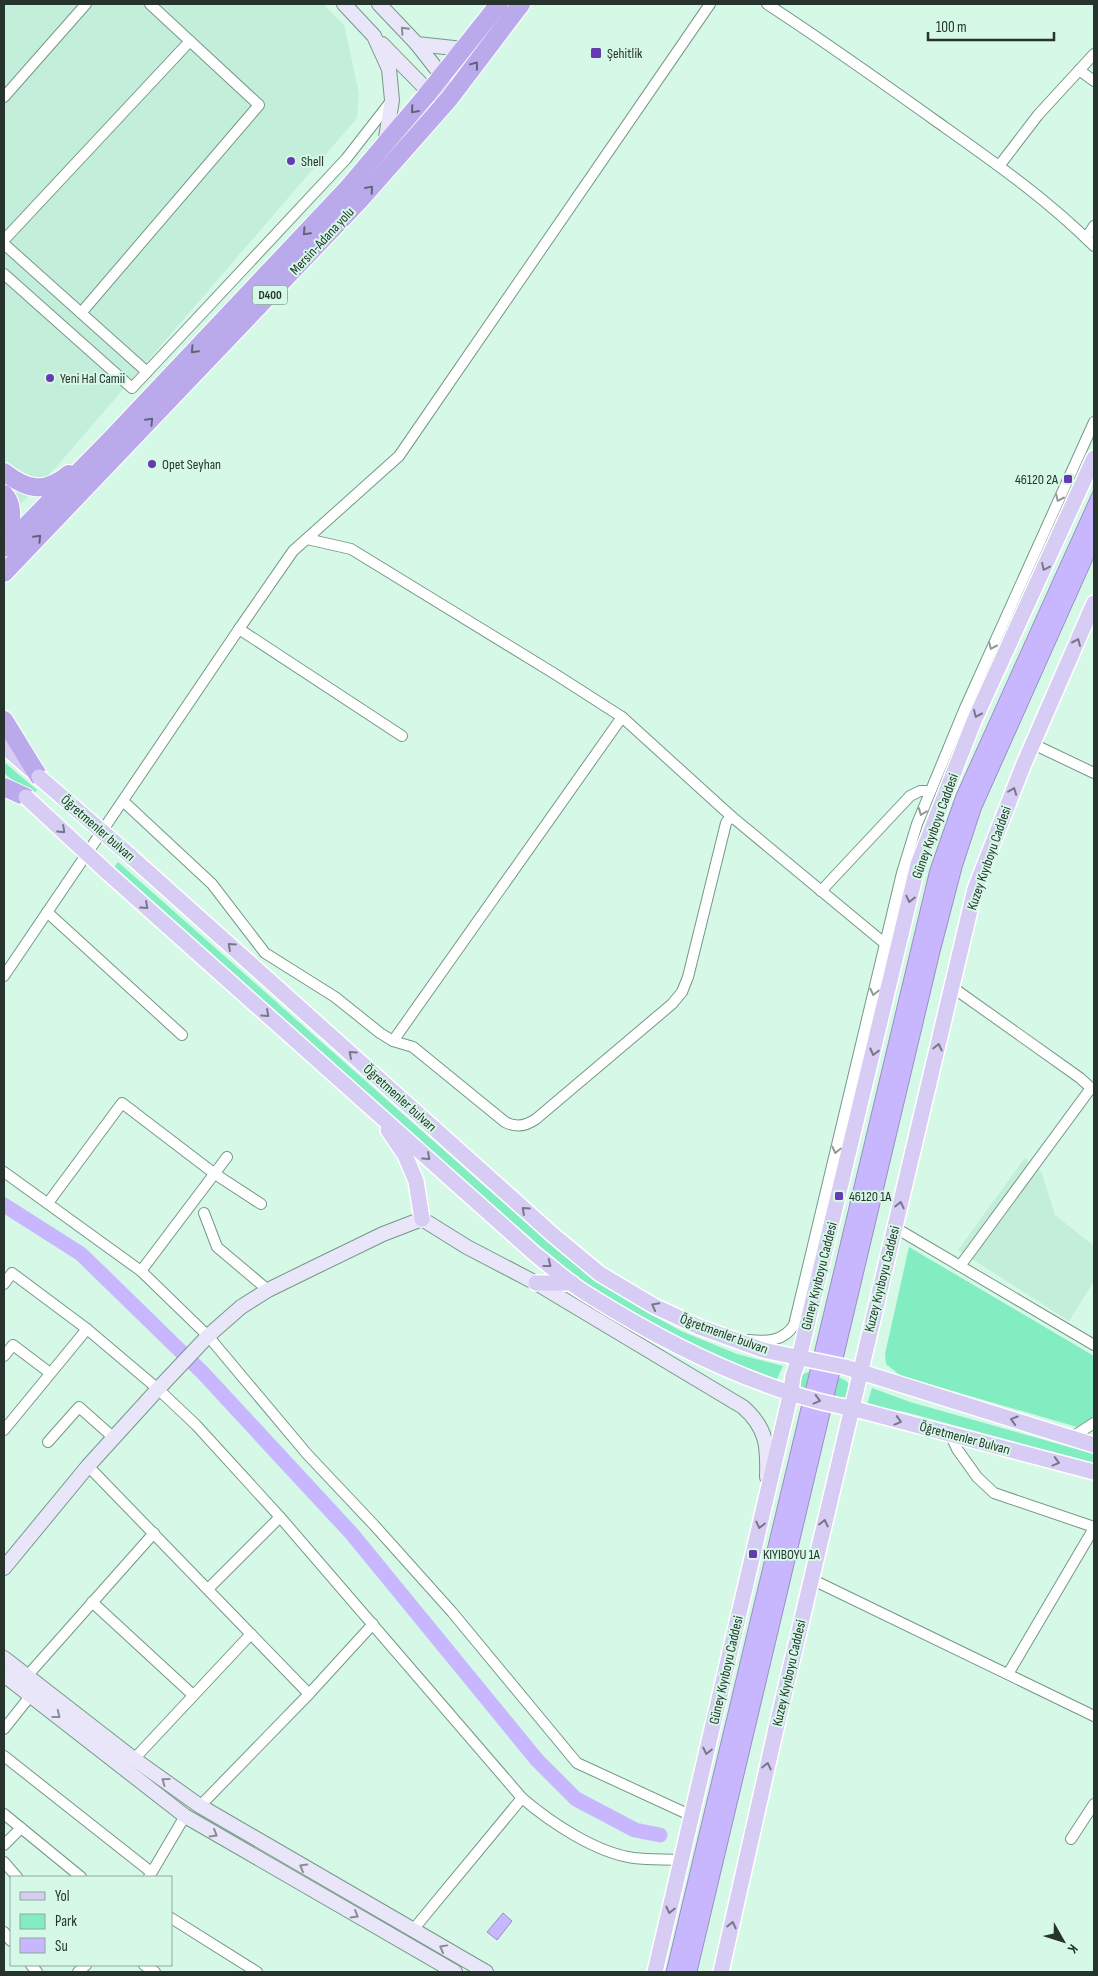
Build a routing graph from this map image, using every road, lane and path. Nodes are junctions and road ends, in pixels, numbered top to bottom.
1 (86, 4) edge
2 (150, 4) edge
3 (344, 4) edge
4 (379, 4) edge
5 (499, 4) edge
6 (521, 4) edge
7 (710, 4) edge
8 (766, 4) edge
9 (374, 36) junction
10 (190, 41) junction
11 (417, 44) junction
12 (463, 49) junction
13 (1094, 54) edge
14 (1079, 70) junction
15 (442, 76) junction
16 (1094, 81) edge
17 (429, 92) junction
18 (4, 97) edge
19 (449, 99) junction
20 (392, 100) junction
21 (385, 144) junction
22 (999, 166) junction
23 (1094, 226) edge
24 (1086, 238) junction
25 (4, 240) edge
26 (4, 244) edge
27 (1094, 246) edge
28 (4, 274) edge
29 (81, 313) junction
30 (147, 372) junction
31 (1094, 422) edge
32 (111, 439) junction
33 (1094, 458) edge
34 (4, 472) edge
35 (4, 494) edge
36 (4, 538) edge
37 (307, 539) junction
38 (4, 548) edge
39 (4, 573) edge
40 (1094, 603) edge
41 (239, 629) junction
42 (622, 717) junction
43 (4, 720) edge
44 (402, 736) dead end
45 (1032, 744) junction
46 (4, 746) edge
47 (1094, 773) edge
48 (39, 776) junction
49 (4, 777) edge
50 (4, 787) edge
51 (930, 791) junction
52 (26, 797) junction
53 (123, 801) junction
54 (731, 816) junction
55 (821, 891) junction
56 (47, 912) junction
57 (885, 944) junction
58 (265, 952) junction
59 (897, 954) junction
60 (253, 966) junction
61 (4, 976) edge
62 (952, 987) junction
63 (182, 1035) dead end
64 (393, 1040) junction
65 (1092, 1085) edge
66 (374, 1110) junction
67 (227, 1158) dead end
68 (4, 1172) edge
69 (215, 1174) junction
70 (48, 1203) junction
71 (261, 1204) dead end
72 (204, 1213) dead end
73 (422, 1219) junction
74 (894, 1227) junction
75 (960, 1266) junction
76 (141, 1271) junction
77 (536, 1283) junction
78 (572, 1283) junction
79 (4, 1284) edge
80 (268, 1290) junction
81 (87, 1329) junction
82 (732, 1339) junction
83 (204, 1340) junction
84 (1094, 1345) edge
85 (4, 1356) edge
86 (803, 1358) junction
87 (860, 1372) junction
88 (50, 1374) junction
89 (161, 1385) junction
90 (794, 1393) junction
91 (844, 1406) junction
92 (1094, 1423) edge
93 (4, 1430) edge
94 (950, 1434) junction
95 (114, 1438) junction
96 (1071, 1438) junction
97 (48, 1442) dead end
98 (1094, 1445) edge
99 (88, 1466) junction
100 (1094, 1472) edge
101 (766, 1500) junction
102 (280, 1517) junction
103 (1094, 1527) edge
104 (154, 1533) junction
105 (4, 1566) edge
106 (811, 1579) junction
107 (208, 1589) junction
108 (92, 1602) junction
109 (373, 1624) junction
110 (251, 1634) junction
111 (4, 1658) edge
112 (1008, 1674) junction
113 (4, 1675) edge
114 (28, 1675) junction
115 (309, 1694) junction
116 (31, 1695) junction
117 (194, 1695) junction
118 (1094, 1716) edge
119 (4, 1729) edge
120 (4, 1756) edge
121 (134, 1759) junction
122 (522, 1798) junction
123 (1094, 1804) edge
124 (200, 1806) junction
125 (4, 1814) edge
126 (185, 1816) junction
127 (692, 1816) junction
128 (21, 1828) junction
129 (1071, 1839) dead end
130 (4, 1845) edge
131 (681, 1860) junction
132 (4, 1862) edge
133 (150, 1875) edge
134 (16, 1876) edge
135 (80, 1876) edge
136 (172, 1919) edge
137 (412, 1931) junction
138 (257, 1972) edge
139 (455, 1972) edge
140 (486, 1972) edge
141 (655, 1972) edge
142 (721, 1972) edge

1 - 18 street
2 - 10 street
3 - 9 main road
11 -> 4 main road
5 - 12 highway, Mersin-Adana yolu / D400
19 -> 6 highway, Mersin-Adana yolu / D400
7 - 37 street
8 - 22 street
9 - 17 main road
9 - 20 main road
10 - 25 street
10 - 29 street
11 - 12 main road
11 - 15 main road
12 - 15 highway, Mersin-Adana yolu / D400
13 - 14 street
14 - 16 street
14 - 22 street
15 - 17 highway, Mersin-Adana yolu / D400
15 - 19 main road
17 - 19 main road
17 -> 21 highway, Mersin-Adana yolu / D400
39 -> 19 highway, Mersin-Adana yolu / D400
20 - 21 main road
20 - 30 street
21 -> 32 highway, Mersin-Adana yolu / D400
22 - 24 street
23 - 24 street
24 - 27 street
26 - 29 street
28 - 30 street
29 - 30 street
31 -> 51 street
32 - 34 highway
32 - 38 highway, Mersin-Adana yolu / D400
33 -> 59 main road, Güney Kıyıboyu Caddesi
35 - 36 highway
37 - 41 street
37 - 42 street
45 -> 40 main road, Kuzey Kıyıboyu Caddesi
41 - 44 street
41 - 53 street
42 - 54 street
42 - 64 street
43 - 48 highway
45 - 47 street
62 -> 45 main road, Kuzey Kıyıboyu Caddesi
46 - 48 main road, Öğretmenler bulvarı
60 -> 48 main road, Öğretmenler bulvarı, bridge
49 - 52 main road, Öğretmenler bulvarı
50 - 52 highway
51 - 55 street
51 -> 57 street
52 -> 66 main road, Öğretmenler bulvarı, bridge
53 - 56 street
53 - 58 street
54 - 55 street
54 - 64 street
55 - 57 street
56 - 61 street
56 - 63 street
57 - 59 street
57 -> 82 street
58 - 60 street
58 - 64 street
59 -> 86 main road, Güney Kıyıboyu Caddesi
82 -> 60 main road, Öğretmenler bulvarı
62 - 65 street
74 -> 62 main road, Kuzey Kıyıboyu Caddesi
65 - 75 street
66 - 73 main road
66 -> 78 main road, Öğretmenler bulvarı
67 - 69 street
68 - 70 street
69 - 70 street
69 - 71 street
69 - 76 street
70 - 76 street
72 - 80 street
73 - 77 main road
73 - 80 main road
74 - 75 street
74 - 87 main road, Kuzey Kıyıboyu Caddesi
75 - 84 street
76 - 83 street
77 - 78 main road
77 - 101 main road
78 - 90 main road, Öğretmenler bulvarı
79 - 81 street
80 - 83 main road
81 - 88 street
81 - 89 street
82 - 86 main road, Öğretmenler bulvarı
83 - 89 main road
83 - 127 street
85 - 88 street
86 - 87 main road, Öğretmenler bulvarı
86 - 90 main road, Güney Kıyıboyu Caddesi
87 - 91 main road, Kuzey Kıyıboyu Caddesi
96 -> 87 main road
88 - 93 street
89 - 95 main road
89 - 102 street
90 -> 91 main road, Öğretmenler bulvarı
90 - 101 main road, Güney Kıyıboyu Caddesi
91 -> 94 main road, Öğretmenler Bulvarı
106 -> 91 main road, Kuzey Kıyıboyu Caddesi
92 - 96 street
94 -> 100 main road, Öğretmenler Bulvarı
94 - 103 street
95 - 97 street
95 - 99 main road
96 - 98 main road
99 - 104 street
99 - 105 main road
101 -> 127 main road, Güney Kıyıboyu Caddesi
102 - 107 street
102 - 109 street
103 - 112 street
104 - 107 street
104 - 108 street
106 - 112 street
142 -> 106 main road, Kuzey Kıyıboyu Caddesi
107 - 110 street
108 - 114 street
108 - 117 street
109 - 115 street
109 - 122 street
110 - 115 street
110 - 117 street
111 - 114 main road
112 - 118 street
113 - 116 main road
114 - 121 main road
115 - 124 street
116 - 119 street
116 -> 126 main road
117 - 121 street
120 - 133 street
124 -> 121 main road
122 - 131 street
122 - 137 street
123 - 129 street
137 -> 124 main road
125 - 128 street
126 - 133 street
126 -> 139 main road
127 - 131 main road, Güney Kıyıboyu Caddesi
128 - 130 street
128 - 135 street
131 -> 141 main road, Güney Kıyıboyu Caddesi
132 - 134 street
136 - 138 street
140 -> 137 main road

